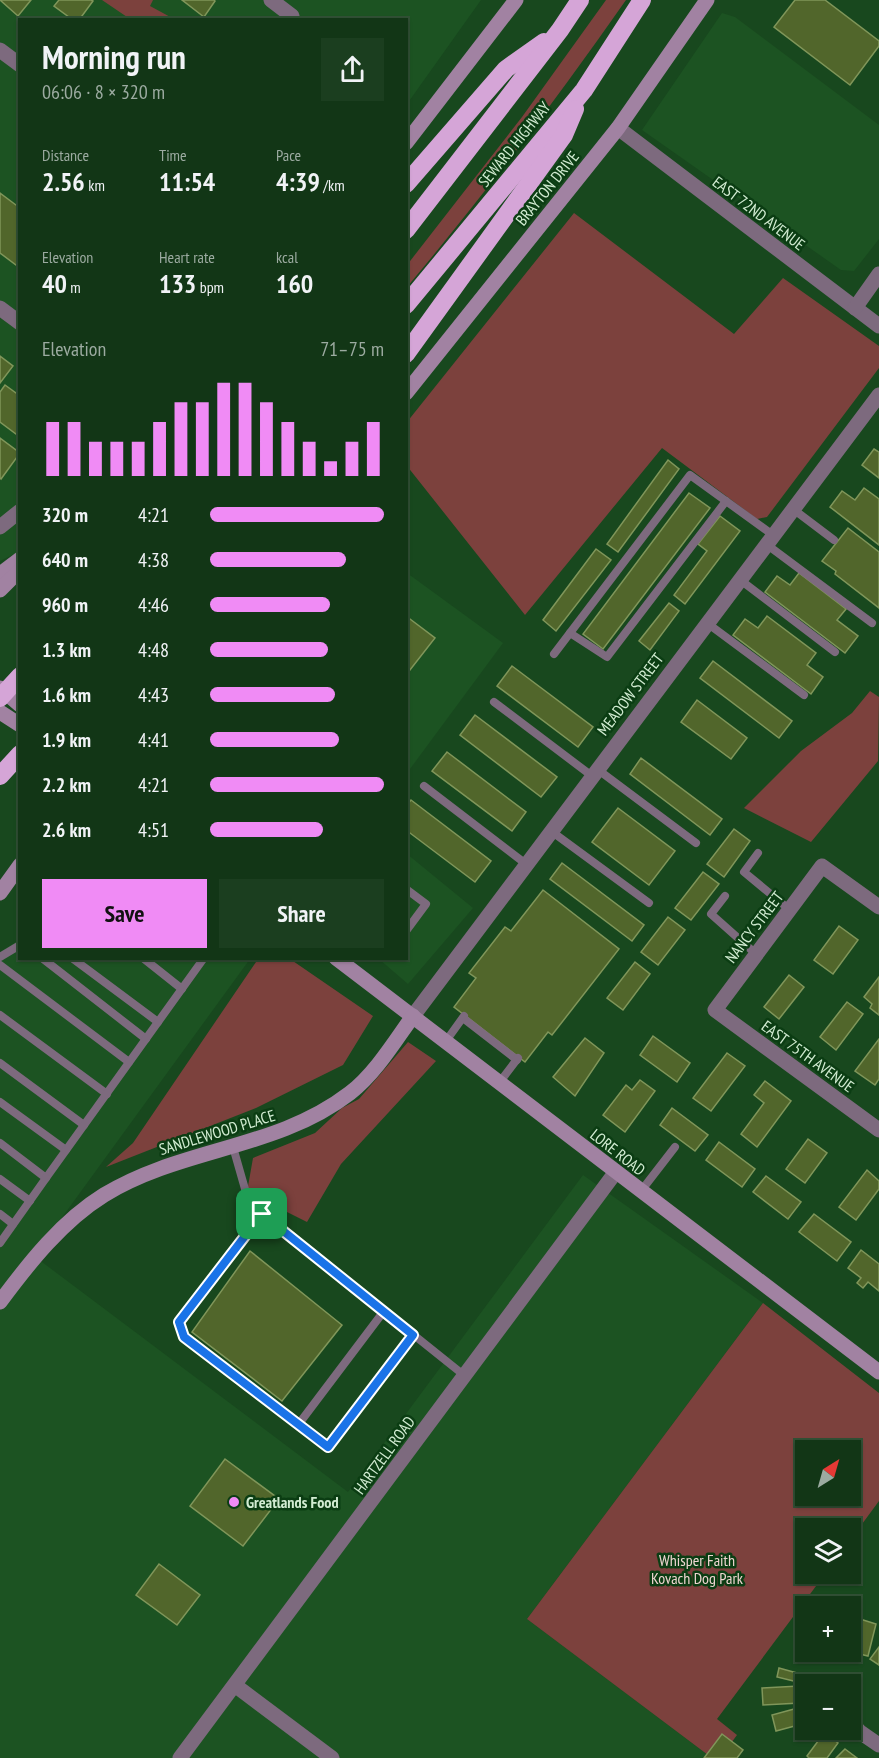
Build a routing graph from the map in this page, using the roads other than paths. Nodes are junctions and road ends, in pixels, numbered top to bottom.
1 (271, 0) edge
2 (516, 0) edge
3 (580, 0) edge
4 (642, 0) edge
5 (707, 0) edge
6 (292, 16) dead end
7 (560, 30) junction
8 (0, 50) edge
9 (18, 64) edge
10 (584, 90) junction
11 (618, 128) junction
12 (408, 140) edge
13 (408, 182) edge
14 (408, 227) edge
15 (879, 274) edge
16 (408, 303) edge
17 (0, 308) edge
18 (855, 308) junction
19 (18, 322) edge
20 (879, 326) edge
21 (408, 351) edge
22 (408, 390) edge
23 (879, 395) edge
24 (726, 501) junction
25 (793, 509) junction
26 (18, 513) edge
27 (0, 527) edge
28 (770, 540) junction
29 (834, 540) dead end
30 (18, 560) edge
31 (18, 572) edge
32 (0, 574) edge
33 (739, 579) junction
34 (0, 590) edge
35 (707, 622) junction
36 (872, 623) dead end
37 (570, 633) junction
38 (834, 652) dead end
39 (554, 654) dead end
40 (18, 678) edge
41 (0, 688) edge
42 (804, 695) dead end
43 (0, 698) edge
44 (494, 702) dead end
45 (18, 703) edge
46 (0, 712) edge
47 (18, 724) edge
48 (18, 756) edge
49 (594, 772) junction
50 (0, 776) edge
51 (424, 786) dead end
52 (551, 831) junction
53 (696, 843) dead end
54 (758, 853) dead end
55 (526, 864) junction
56 (18, 868) edge
57 (408, 890) edge
58 (0, 893) edge
59 (725, 896) dead end
60 (649, 903) dead end
61 (879, 907) edge
62 (790, 910) junction
63 (408, 928) edge
64 (18, 946) edge
65 (756, 954) junction
66 (0, 957) edge
67 (45, 960) edge
68 (75, 960) edge
69 (146, 960) edge
70 (203, 960) edge
71 (339, 960) edge
72 (0, 965) edge
73 (182, 989) junction
74 (716, 1010) joint
75 (0, 1015) edge
76 (413, 1016) junction
77 (159, 1022) junction
78 (146, 1039) junction
79 (446, 1041) junction
80 (129, 1062) junction
81 (0, 1063) edge
82 (499, 1083) junction
83 (107, 1094) junction
84 (0, 1102) edge
85 (84, 1125) junction
86 (879, 1130) edge
87 (0, 1143) edge
88 (233, 1146) junction
89 (675, 1147) dead end
90 (66, 1150) junction
91 (615, 1173) junction
92 (46, 1178) junction
93 (0, 1179) edge
94 (640, 1192) junction
95 (30, 1201) junction
96 (0, 1214) edge
97 (262, 1214) junction
98 (13, 1224) junction
99 (0, 1243) edge
100 (0, 1302) edge
101 (384, 1311) junction
102 (413, 1335) junction
103 (879, 1372) edge
104 (465, 1376) junction
105 (298, 1425) junction
106 (236, 1686) junction
107 (861, 1733) edge
108 (879, 1745) edge
109 (180, 1758) edge
110 (332, 1758) edge

1 - 6 street
2 - 12 street
3 - 7 highway, SEWARD HIGHWAY
4 - 10 highway, SEWARD HIGHWAY
5 - 11 street, BRAYTON DRIVE
7 - 13 highway
7 - 14 highway, SEWARD HIGHWAY
8 - 9 street
10 - 16 highway, SEWARD HIGHWAY
10 - 21 highway
11 - 18 street, EAST 72ND AVENUE
11 - 22 street, BRAYTON DRIVE
15 - 18 street
17 - 19 street
18 - 20 street, EAST 72ND AVENUE
23 - 25 street, MEADOW STREET
24 - 28 lane
24 - 37 lane
24 - 37 lane
25 - 28 street, MEADOW STREET
25 - 29 lane
26 - 27 street
28 - 33 street, MEADOW STREET
28 - 36 lane
30 - 32 street
31 - 34 street
33 - 35 street, MEADOW STREET
33 - 38 lane
35 - 42 lane
35 - 49 street, MEADOW STREET
37 - 39 lane
40 - 43 highway
41 - 45 street
44 - 49 lane
46 - 47 street
48 - 50 highway
49 - 52 street, MEADOW STREET
49 - 53 lane
51 - 55 lane
52 - 55 street, MEADOW STREET
52 - 60 lane
54 - 62 lane
55 - 76 street, MEADOW STREET
56 - 58 street
57 - 63 lane
59 - 65 lane
61 - 62 street, NANCY STREET
62 - 65 street, NANCY STREET
64 - 66 lane
65 - 74 street, NANCY STREET
67 - 78 lane
68 - 77 lane
69 - 73 lane
70 - 73 lane
71 - 76 street, LORE ROAD
72 - 80 lane
73 - 77 lane
74 - 86 street, EAST 75TH AVENUE
75 - 83 lane
76 - 79 street, LORE ROAD
76 - 88 street, SANDLEWOOD PLACE
77 - 78 lane
78 - 80 lane
79 - 82 street, LORE ROAD
79 - 82 lane
80 - 83 lane
81 - 85 lane
82 - 91 street, LORE ROAD
83 - 85 lane
84 - 90 lane
85 - 90 lane
87 - 92 lane
88 - 97 lane
88 - 100 street, SANDLEWOOD PLACE
89 - 94 lane
90 - 92 lane
91 - 94 street, LORE ROAD
91 - 104 street, HARTZELL ROAD
92 - 95 lane
93 - 95 lane
94 - 103 street, LORE ROAD
95 - 98 lane
96 - 98 lane
97 - 101 lane
97 - 105 lane
98 - 99 lane
101 - 102 lane
101 - 105 lane
102 - 104 lane
102 - 105 lane
104 - 106 street, HARTZELL ROAD
106 - 109 street, HARTZELL ROAD
106 - 110 street
107 - 108 street

